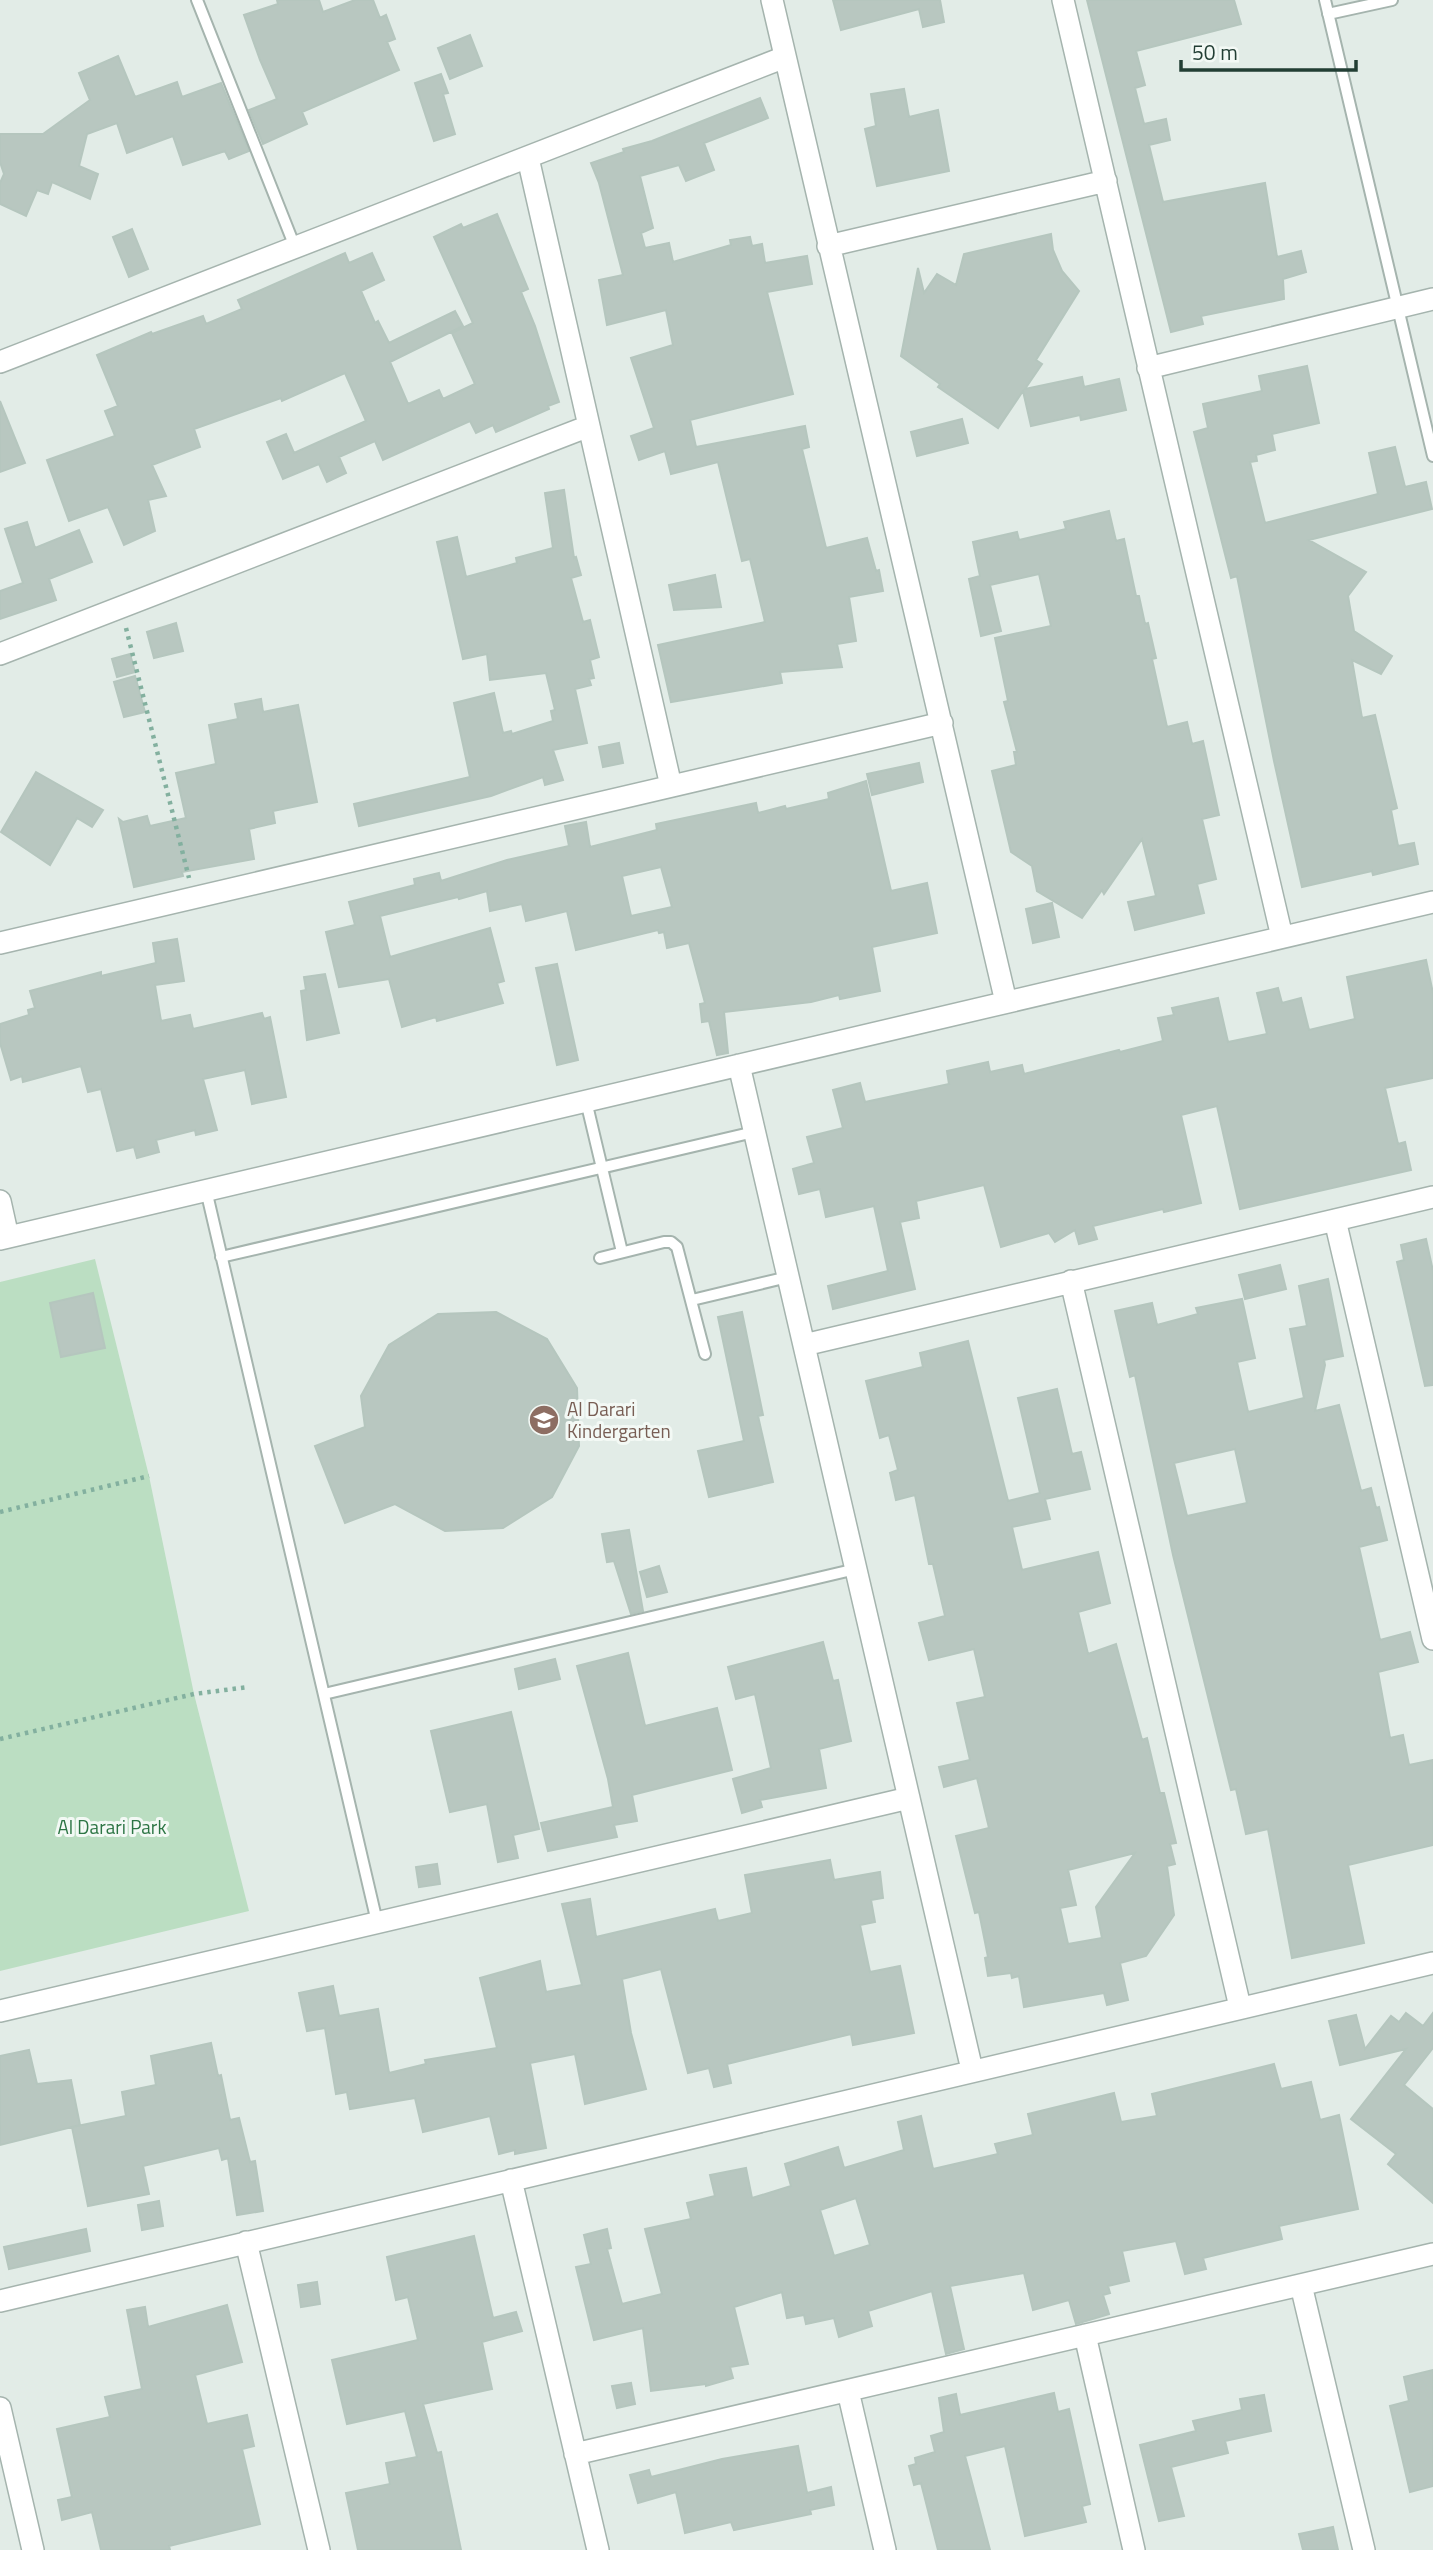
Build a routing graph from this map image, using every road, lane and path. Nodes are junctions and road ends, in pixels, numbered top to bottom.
1 (197, 0) edge
2 (772, 0) edge
3 (1063, 0) edge
4 (1325, 0) edge
5 (1392, 0) edge
6 (1328, 14) junction
7 (785, 57) junction
8 (528, 158) junction
9 (1106, 181) junction
10 (828, 246) junction
11 (295, 247) junction
12 (1433, 299) edge
13 (1399, 307) junction
14 (0, 362) edge
15 (1148, 368) junction
16 (589, 426) junction
17 (1433, 456) edge
18 (121, 607) junction
19 (0, 654) edge
20 (942, 723) junction
21 (671, 786) junction
22 (194, 898) junction
23 (1433, 902) edge
24 (1282, 937) junction
25 (0, 943) edge
26 (1006, 1002) junction
27 (739, 1065) junction
28 (586, 1101) junction
29 (754, 1132) junction
30 (602, 1168) junction
31 (206, 1190) junction
32 (1433, 1197) edge
33 (0, 1202) edge
34 (1335, 1220) junction
35 (4, 1238) edge
36 (622, 1252) junction
37 (221, 1257) junction
38 (600, 1258) dead end
39 (788, 1277) junction
40 (1071, 1281) junction
41 (692, 1300) junction
42 (804, 1345) junction
43 (705, 1354) dead end
44 (149, 1476) dead end
45 (0, 1512) edge
46 (856, 1569) junction
47 (1433, 1639) edge
48 (248, 1687) dead end
49 (324, 1694) junction
50 (0, 1740) edge
51 (909, 1798) junction
52 (377, 1922) junction
53 (1433, 1963) edge
54 (1240, 2007) junction
55 (0, 2011) edge
56 (972, 2070) junction
57 (511, 2180) junction
58 (246, 2242) junction
59 (1433, 2253) edge
60 (1301, 2285) junction
61 (0, 2301) edge
62 (1085, 2335) junction
63 (848, 2390) junction
64 (0, 2407) edge
65 (575, 2455) junction
66 (33, 2550) edge
67 (319, 2550) edge
68 (598, 2550) edge
69 (885, 2550) edge
70 (1134, 2550) edge
71 (1364, 2550) edge

1 - 11 lane
2 - 7 street
3 - 9 street
4 - 6 lane
5 - 6 lane
6 - 13 lane
7 - 8 street
7 - 10 street
8 - 11 street
8 - 16 street
9 - 10 street
9 - 15 street
10 - 20 street
11 - 14 street
12 - 13 street
13 - 15 street
13 - 17 lane
15 - 24 street
16 - 18 street
16 - 21 street
18 - 19 street
18 - 22 path
20 - 21 street
20 - 26 street
21 - 22 street
22 - 25 street
23 - 24 street
24 - 26 street
26 - 27 street
27 - 28 street
27 - 29 street
28 - 30 lane
28 - 31 street
29 - 30 lane
29 - 39 street
30 - 36 lane
30 - 37 lane
31 - 35 street
31 - 37 lane
32 - 34 street
33 - 35 street
34 - 40 street
34 - 47 street
36 - 38 lane
36 - 41 lane
37 - 49 lane
39 - 41 lane
39 - 42 street
40 - 42 street
40 - 54 street
41 - 43 lane
42 - 46 street
44 - 45 path
46 - 49 lane
46 - 51 street
48 - 50 path
49 - 52 lane
51 - 52 street
51 - 56 street
52 - 55 street
53 - 54 street
54 - 56 street
56 - 57 street
57 - 58 street
57 - 65 street
58 - 61 street
58 - 67 street
59 - 60 street
60 - 62 street
60 - 71 street
62 - 63 street
62 - 70 street
63 - 65 street
63 - 69 street
64 - 66 street
65 - 68 street

